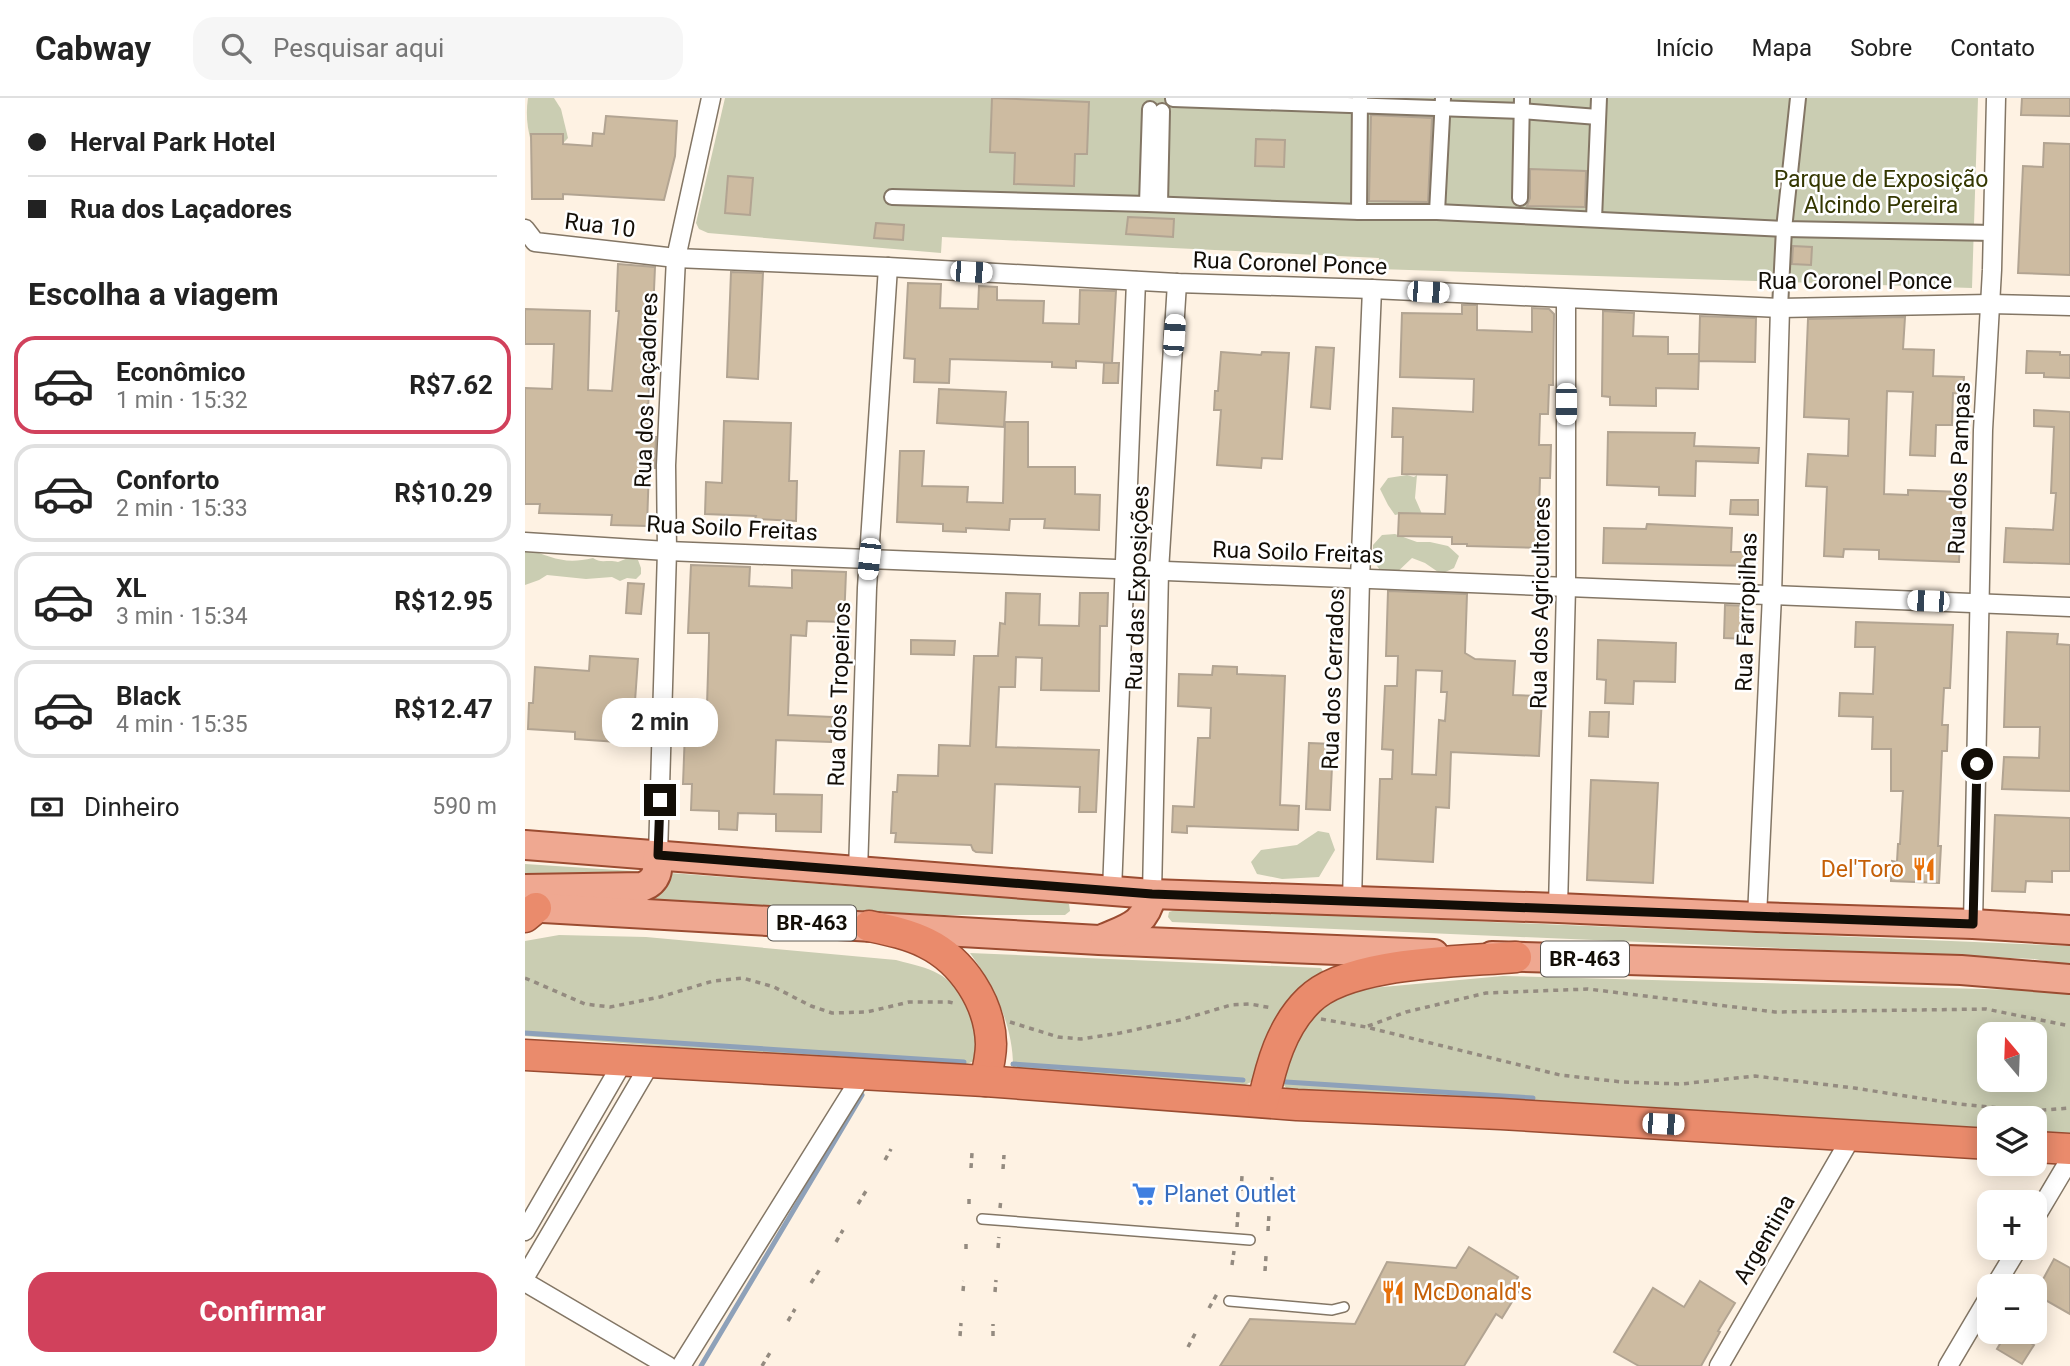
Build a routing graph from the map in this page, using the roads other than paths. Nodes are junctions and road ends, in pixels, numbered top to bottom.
1 (711, 98) edge
2 (1599, 98) edge
3 (1798, 98) edge
4 (1996, 98) edge
5 (1173, 99) edge
6 (1360, 102) edge
7 (1443, 103) edge
8 (1522, 105) edge
9 (1151, 106) edge
10 (1598, 117) junction
11 (892, 197) dead end
12 (1520, 198) dead end
13 (1153, 204) junction
14 (1359, 212) junction
15 (1437, 212) junction
16 (1594, 219) junction
17 (525, 229) edge
18 (1784, 229) junction
19 (1994, 233) junction
20 (676, 258) junction
21 (888, 267) junction
22 (1136, 281) junction
23 (1177, 283) junction
24 (1372, 289) junction
25 (1566, 299) junction
26 (1990, 304) junction
27 (2070, 306) edge
28 (1780, 307) junction
29 (525, 542) edge
30 (667, 551) junction
31 (869, 559) junction
32 (1125, 569) junction
33 (1160, 571) junction
34 (1360, 579) junction
35 (1566, 587) junction
36 (1772, 595) junction
37 (1980, 603) junction
38 (2070, 607) edge
39 (525, 845) edge
40 (658, 855) junction
41 (858, 872) junction
42 (1112, 891) junction
43 (1152, 894) junction
44 (1352, 902) junction
45 (528, 905) edge
46 (1558, 908) junction
47 (1757, 917) junction
48 (1973, 924) junction
49 (869, 926) junction
50 (2070, 930) edge
51 (1099, 940) junction
52 (1516, 957) junction
53 (2070, 979) edge
54 (525, 1055) edge
55 (638, 1061) junction
56 (863, 1074) junction
57 (985, 1081) junction
58 (1263, 1102) junction
59 (1852, 1136) junction
60 (1977, 1143) edge
61 (2047, 1148) edge
62 (2070, 1149) edge
63 (2070, 1159) edge
64 (2047, 1198) edge
65 (982, 1219) dead end
66 (525, 1231) edge
67 (1250, 1240) dead end
68 (525, 1277) edge
69 (525, 1282) edge
70 (1229, 1301) dead end
71 (1344, 1307) dead end
72 (1977, 1317) edge
73 (668, 1366) edge
74 (681, 1366) edge
75 (1719, 1366) edge
76 (1948, 1366) edge

1 - 20 street, Rua dos Laçadores
2 - 10 street
3 - 18 street
4 - 19 street, Rua dos Pampas
5 - 6 street
5 - 9 street
6 - 7 street
6 - 14 street
7 - 8 street
7 - 15 street
8 - 10 street
8 - 12 street
9 - 13 street
10 - 16 street
11 - 13 street
13 - 14 street
14 - 15 street
15 - 16 street
16 - 18 street
17 - 20 street, Rua 10
18 - 19 street
18 - 28 street
19 - 26 street, Rua dos Pampas
20 - 21 street, Rua Coronel Ponce
20 - 30 street, Rua dos Laçadores
21 - 22 street, Rua Coronel Ponce
21 - 31 street, Rua dos Tropeiros
22 - 23 street, Rua Coronel Ponce
22 - 32 street, Rua das Exposições
23 - 24 street, Rua Coronel Ponce
23 - 33 street, Rua das Exposições
24 - 25 street, Rua Coronel Ponce
24 - 34 street, Rua dos Cerrados
25 - 28 street, Rua Coronel Ponce
25 - 35 street, Rua dos Agricultores
26 - 27 street, Rua Coronel Ponce
26 - 28 street, Rua Coronel Ponce
26 - 37 street, Rua dos Pampas
28 - 36 street, Rua Farropilhas
29 - 30 street, Rua Soilo Freitas
30 - 31 street, Rua Soilo Freitas
30 - 40 street, Rua dos Laçadores
31 - 32 street, Rua Soilo Freitas
31 - 41 street, Rua dos Tropeiros
32 - 33 street, Rua Soilo Freitas
32 - 42 street, Rua das Exposições
33 - 34 street, Rua Soilo Freitas
33 - 43 street, Rua das Exposições
34 - 35 street, Rua Soilo Freitas
34 - 44 street, Rua dos Cerrados
35 - 36 street, Rua Soilo Freitas
35 - 46 street, Rua dos Agricultores
36 - 37 street, Rua Soilo Freitas
36 - 47 street, Rua Farropilhas
37 - 38 street, Rua Soilo Freitas
37 - 48 street, Rua dos Pampas
39 - 40 main road, BR-463
40 - 41 main road, BR-463
40 - 45 main road
41 - 42 main road, BR-463
42 - 43 main road, BR-463
43 - 44 main road, BR-463
43 - 51 main road
44 - 46 main road, BR-463
45 - 49 main road, BR-463
46 - 47 main road, BR-463
47 - 48 main road, BR-463
48 - 50 main road, BR-463
49 - 51 main road, BR-463
49 - 57 highway
51 - 52 main road, BR-463
52 - 53 main road, BR-463
52 - 58 highway
54 - 55 highway
55 - 56 highway
55 - 66 street
55 - 68 street
56 - 57 highway
56 - 74 street
57 - 58 highway
58 - 59 highway
59 - 60 highway
59 - 75 street, Argentina
61 - 62 highway
63 - 64 street
65 - 67 lane
69 - 73 street
70 - 71 lane
72 - 76 street

